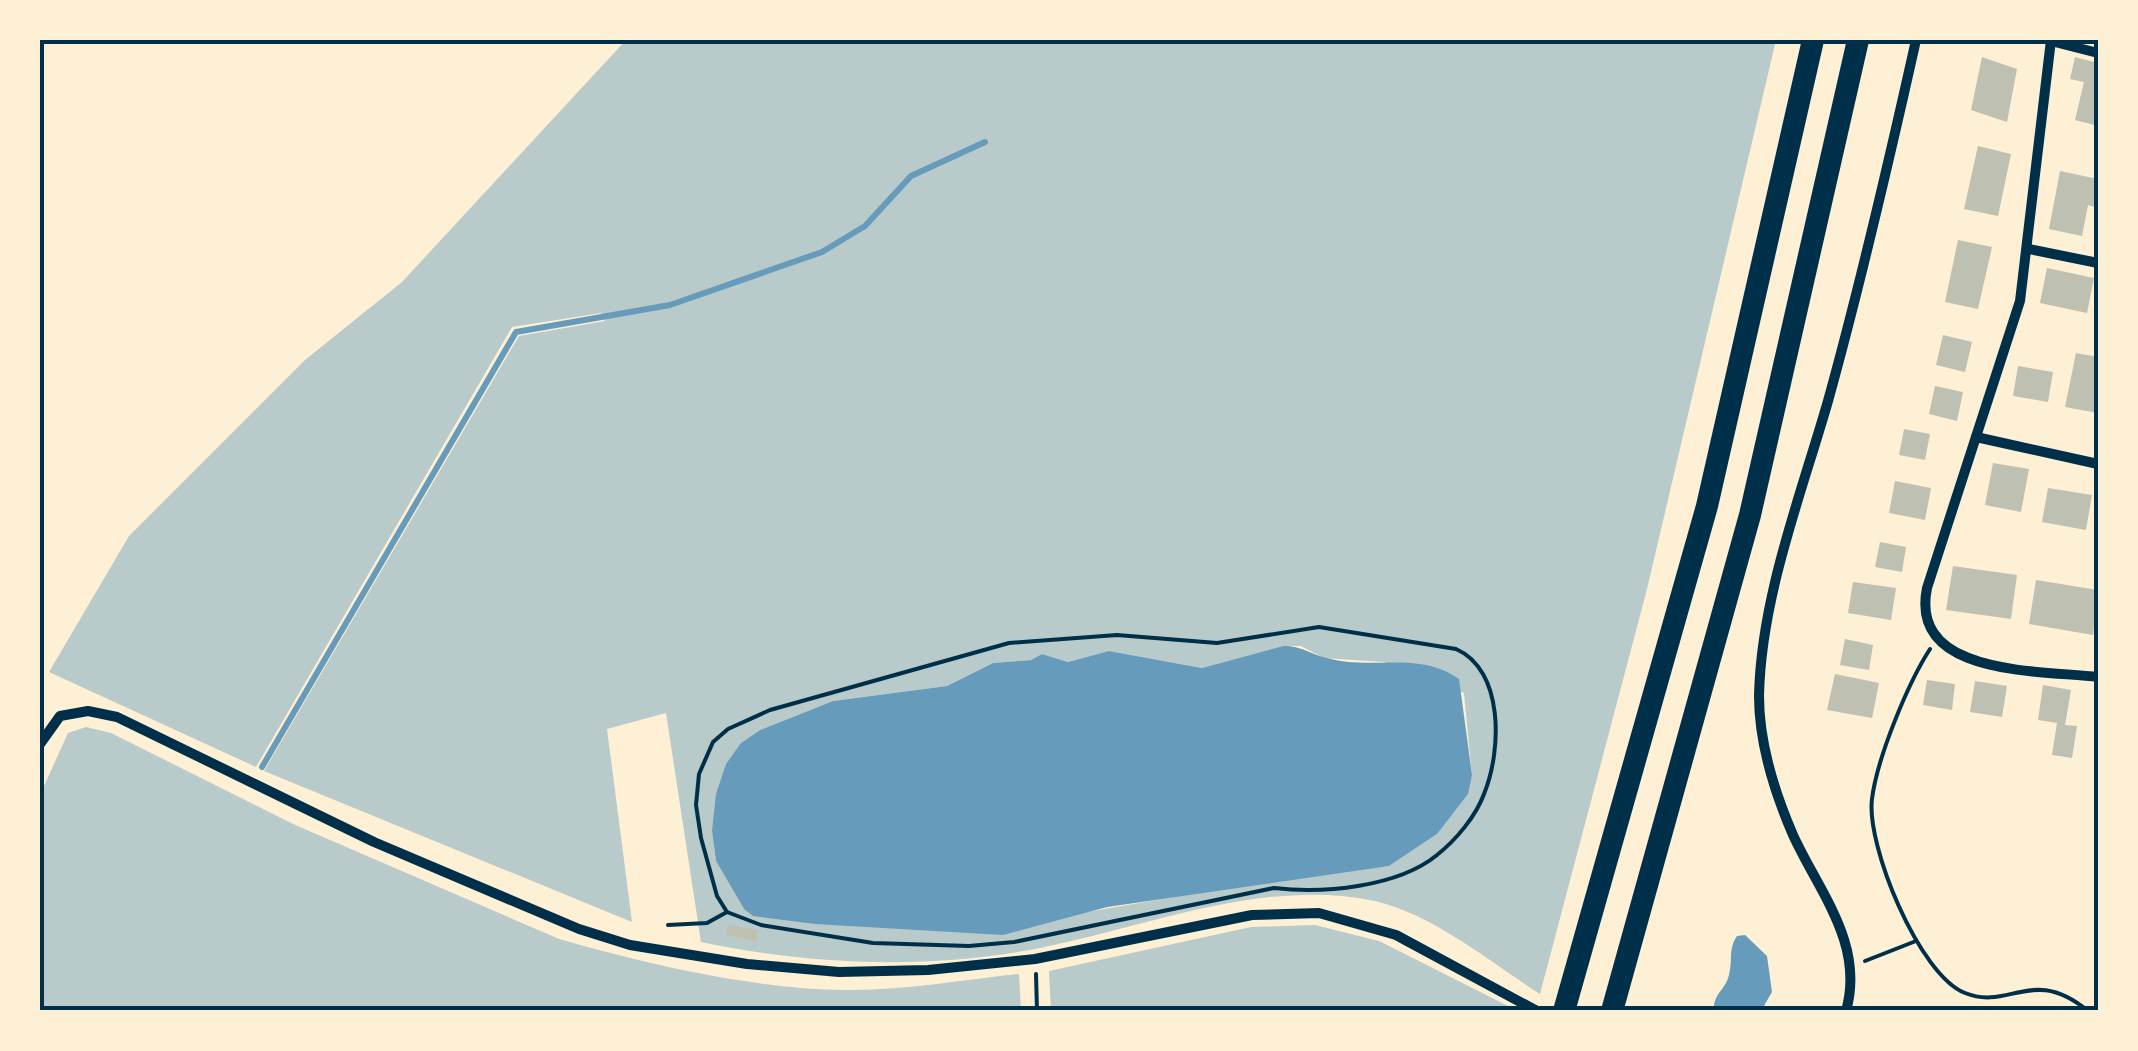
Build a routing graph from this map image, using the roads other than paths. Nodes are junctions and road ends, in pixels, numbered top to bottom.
1 (1813, 40) edge
2 (1858, 40) edge
3 (1916, 40) edge
4 (2051, 40) edge
5 (2098, 53) edge
6 (2029, 249) junction
7 (2098, 263) edge
8 (1976, 437) junction
9 (2098, 464) edge
10 (2098, 677) edge
11 (40, 744) edge
12 (1565, 1007) edge
13 (1531, 1008) edge
14 (1612, 1011) edge
15 (1846, 1011) edge

1 - 12 highway
2 - 14 highway
3 - 15 street
4 - 5 street
4 - 6 street
6 - 7 street
6 - 8 street
8 - 9 street
8 - 10 street
11 - 13 street

